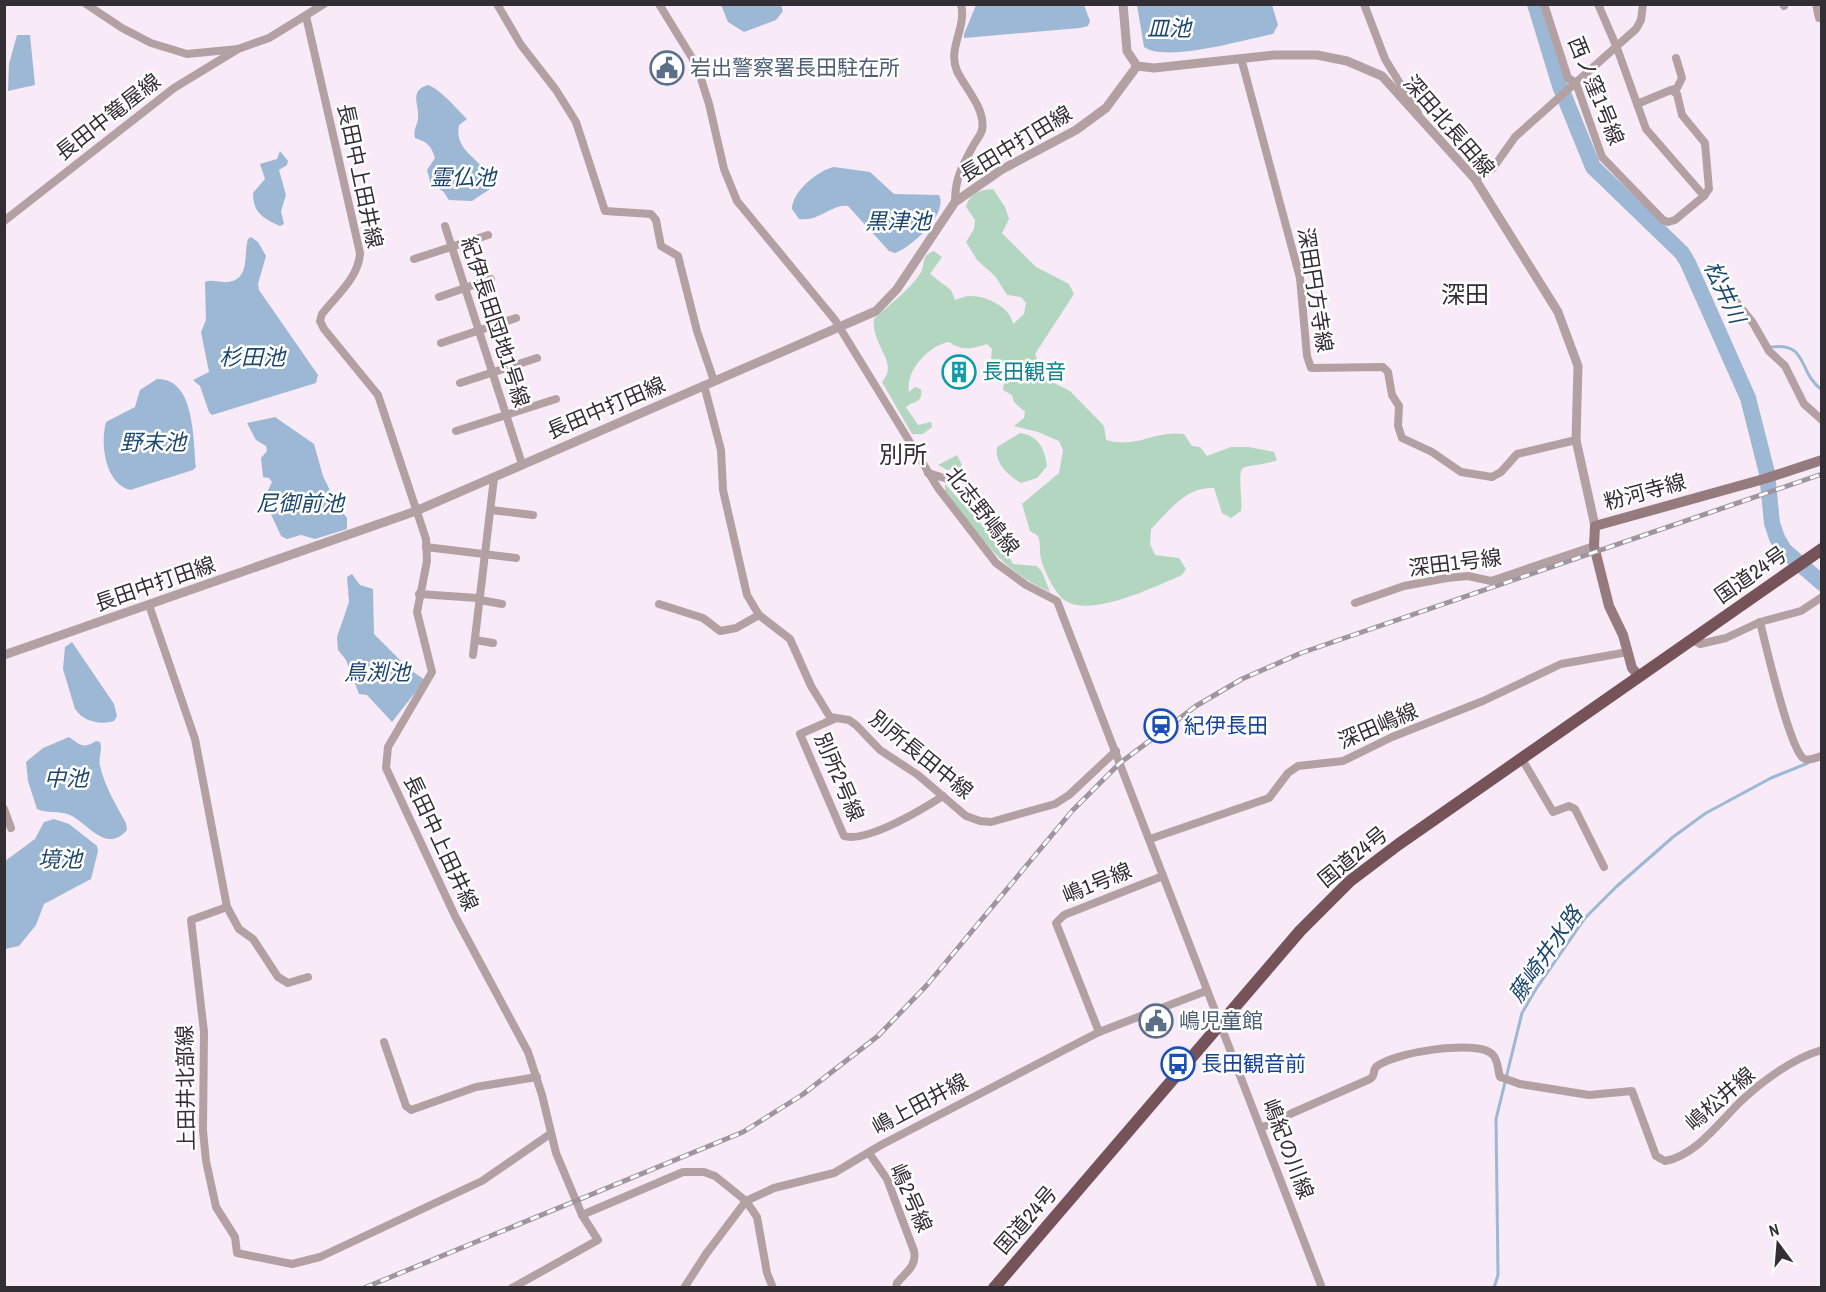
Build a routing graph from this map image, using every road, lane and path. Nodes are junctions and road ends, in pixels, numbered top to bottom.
1 (86, 4) edge
2 (324, 4) edge
3 (497, 4) edge
4 (659, 4) edge
5 (961, 4) edge
6 (1123, 4) edge
7 (1364, 4) edge
8 (1544, 4) edge
9 (1598, 4) edge
10 (1643, 4) edge
11 (1816, 4) edge
12 (306, 16) junction
13 (1820, 18) dead end
14 (1617, 48) junction
15 (238, 49) junction
16 (1241, 58) junction
17 (1676, 58) dead end
18 (1137, 66) junction
19 (1576, 83) junction
20 (1671, 90) junction
21 (1637, 104) junction
22 (1420, 118) junction
23 (1475, 179) junction
24 (1704, 196) junction
25 (955, 202) junction
26 (4, 221) edge
27 (445, 226) dead end
28 (488, 235) dead end
29 (451, 247) junction
30 (414, 259) dead end
31 (1712, 271) dead end
32 (491, 279) dead end
33 (465, 288) junction
34 (439, 297) dead end
35 (516, 318) dead end
36 (840, 328) junction
37 (478, 330) junction
38 (441, 343) dead end
39 (537, 358) dead end
40 (492, 373) junction
41 (460, 383) dead end
42 (709, 383) junction
43 (556, 399) dead end
44 (506, 415) junction
45 (1821, 420) edge
46 (456, 431) dead end
47 (1576, 440) junction
48 (1821, 460) edge
49 (522, 464) junction
50 (928, 473) junction
51 (494, 478) junction
52 (951, 480) dead end
53 (491, 510) junction
54 (416, 511) junction
55 (533, 515) dead end
56 (1595, 526) junction
57 (1594, 546) junction
58 (426, 547) junction
59 (1818, 553) edge
60 (483, 554) junction
61 (516, 558) dead end
62 (419, 594) junction
63 (1821, 597) edge
64 (479, 599) junction
65 (1355, 603) dead end
66 (502, 604) dead end
67 (659, 604) dead end
68 (149, 605) junction
69 (759, 615) junction
70 (1760, 622) junction
71 (475, 640) junction
72 (1693, 640) junction
73 (493, 643) dead end
74 (1628, 652) junction
75 (4, 655) edge
76 (473, 655) dead end
77 (1638, 675) junction
78 (834, 719) junction
79 (1116, 751) junction
80 (1821, 756) edge
81 (1522, 759) junction
82 (943, 796) junction
83 (4, 809) edge
84 (11, 828) dead end
85 (1149, 839) junction
86 (1604, 867) dead end
87 (1163, 876) junction
88 (227, 907) junction
89 (308, 977) dead end
90 (1206, 991) junction
91 (1219, 1024) junction
92 (1099, 1032) junction
93 (384, 1042) dead end
94 (1821, 1050) edge
95 (537, 1077) junction
96 (1261, 1128) junction
97 (550, 1134) junction
98 (869, 1153) junction
99 (746, 1201) junction
100 (581, 1212) junction
101 (512, 1287) edge
102 (684, 1287) edge
103 (773, 1287) edge
104 (897, 1287) edge
105 (994, 1287) edge
106 (1322, 1287) edge

1 - 15 street
2 - 12 street
3 - 42 street, 別所長田中線
4 - 36 street, 北志野嶋線
5 - 25 street
6 - 18 street
7 - 22 street
8 - 19 street, 西ノ窪1号線
9 - 14 street, 西ノ窪1号線
10 - 14 street
11 - 13 street
12 - 15 street
12 - 54 street, 長田中上田井線
14 - 19 street
14 - 21 street, 西ノ窪1号線
15 - 26 street, 長田中篭屋線
16 - 18 street, 深田北長田線
16 - 22 street, 深田北長田線
16 - 47 street, 深田円方寺線
17 - 20 street
18 - 25 street, 長田中打田線
19 - 23 street
19 - 24 street, 西ノ窪1号線
20 - 21 street
20 - 24 street
21 - 24 street, 西ノ窪1号線
22 - 23 street, 深田北長田線
23 - 47 street, 深田北長田線
25 - 36 street, 長田中打田線
27 - 29 street, 紀伊長田団地1号線
28 - 29 street
29 - 30 street
29 - 33 street, 紀伊長田団地1号線
31 - 45 street
32 - 33 street
33 - 34 street
33 - 37 street, 紀伊長田団地1号線
35 - 37 street
36 - 42 street, 長田中打田線
36 - 50 street, 北志野嶋線
37 - 38 street
37 - 40 street, 紀伊長田団地1号線
39 - 40 street
40 - 41 street
40 - 44 street, 紀伊長田団地1号線
42 - 49 street, 長田中打田線
42 - 69 street, 別所長田中線
43 - 44 street
44 - 46 street
44 - 49 street, 紀伊長田団地1号線
47 - 56 street, 深田北長田線
48 - 56 main road, 粉河寺線
49 - 51 street, 長田中打田線
50 - 52 street
50 - 79 street, 北志野嶋線
51 - 53 street
51 - 54 street, 長田中打田線
53 - 55 street
53 - 60 street
54 - 58 street, 長田中上田井線
54 - 68 street, 長田中打田線
56 - 57 main road, 粉河寺線
57 - 65 street, 深田1号線
57 - 74 main road, 粉河寺線
58 - 60 street
58 - 62 street, 長田中上田井線
59 - 72 highway, 国道24号
60 - 61 street
60 - 64 street
62 - 64 street
62 - 95 street, 長田中上田井線
63 - 70 street
64 - 66 street
64 - 71 street
67 - 69 street
68 - 75 street, 長田中打田線
68 - 88 street
69 - 78 street, 別所長田中線
70 - 72 street
70 - 80 street
71 - 73 street
71 - 76 street
72 - 77 highway, 国道24号
74 - 77 main road, 粉河寺線
74 - 85 street, 深田嶋線
77 - 81 highway, 国道24号
78 - 82 street, 別所長田中線
78 - 82 street, 別所2号線
79 - 82 street, 別所長田中線
79 - 85 street, 北志野嶋線
81 - 86 street
81 - 91 highway, 国道24号
83 - 84 street
85 - 87 street, 北志野嶋線
87 - 90 street, 北志野嶋線
87 - 92 street, 嶋1号線
88 - 89 street
88 - 97 street, 上田井北部線
90 - 91 street, 北志野嶋線
90 - 92 street, 嶋上田井線
91 - 96 street, 嶋紀の川線
91 - 105 highway, 国道24号
92 - 98 street, 嶋上田井線
93 - 95 street
94 - 96 street, 嶋松井線
95 - 97 street, 長田中上田井線
96 - 106 street, 嶋紀の川線
97 - 100 street, 長田中上田井線
98 - 99 street, 嶋上田井線
98 - 104 street, 嶋2号線
99 - 100 street
99 - 102 street, 嶋上田井線
99 - 103 street
100 - 101 street, 長田中上田井線

